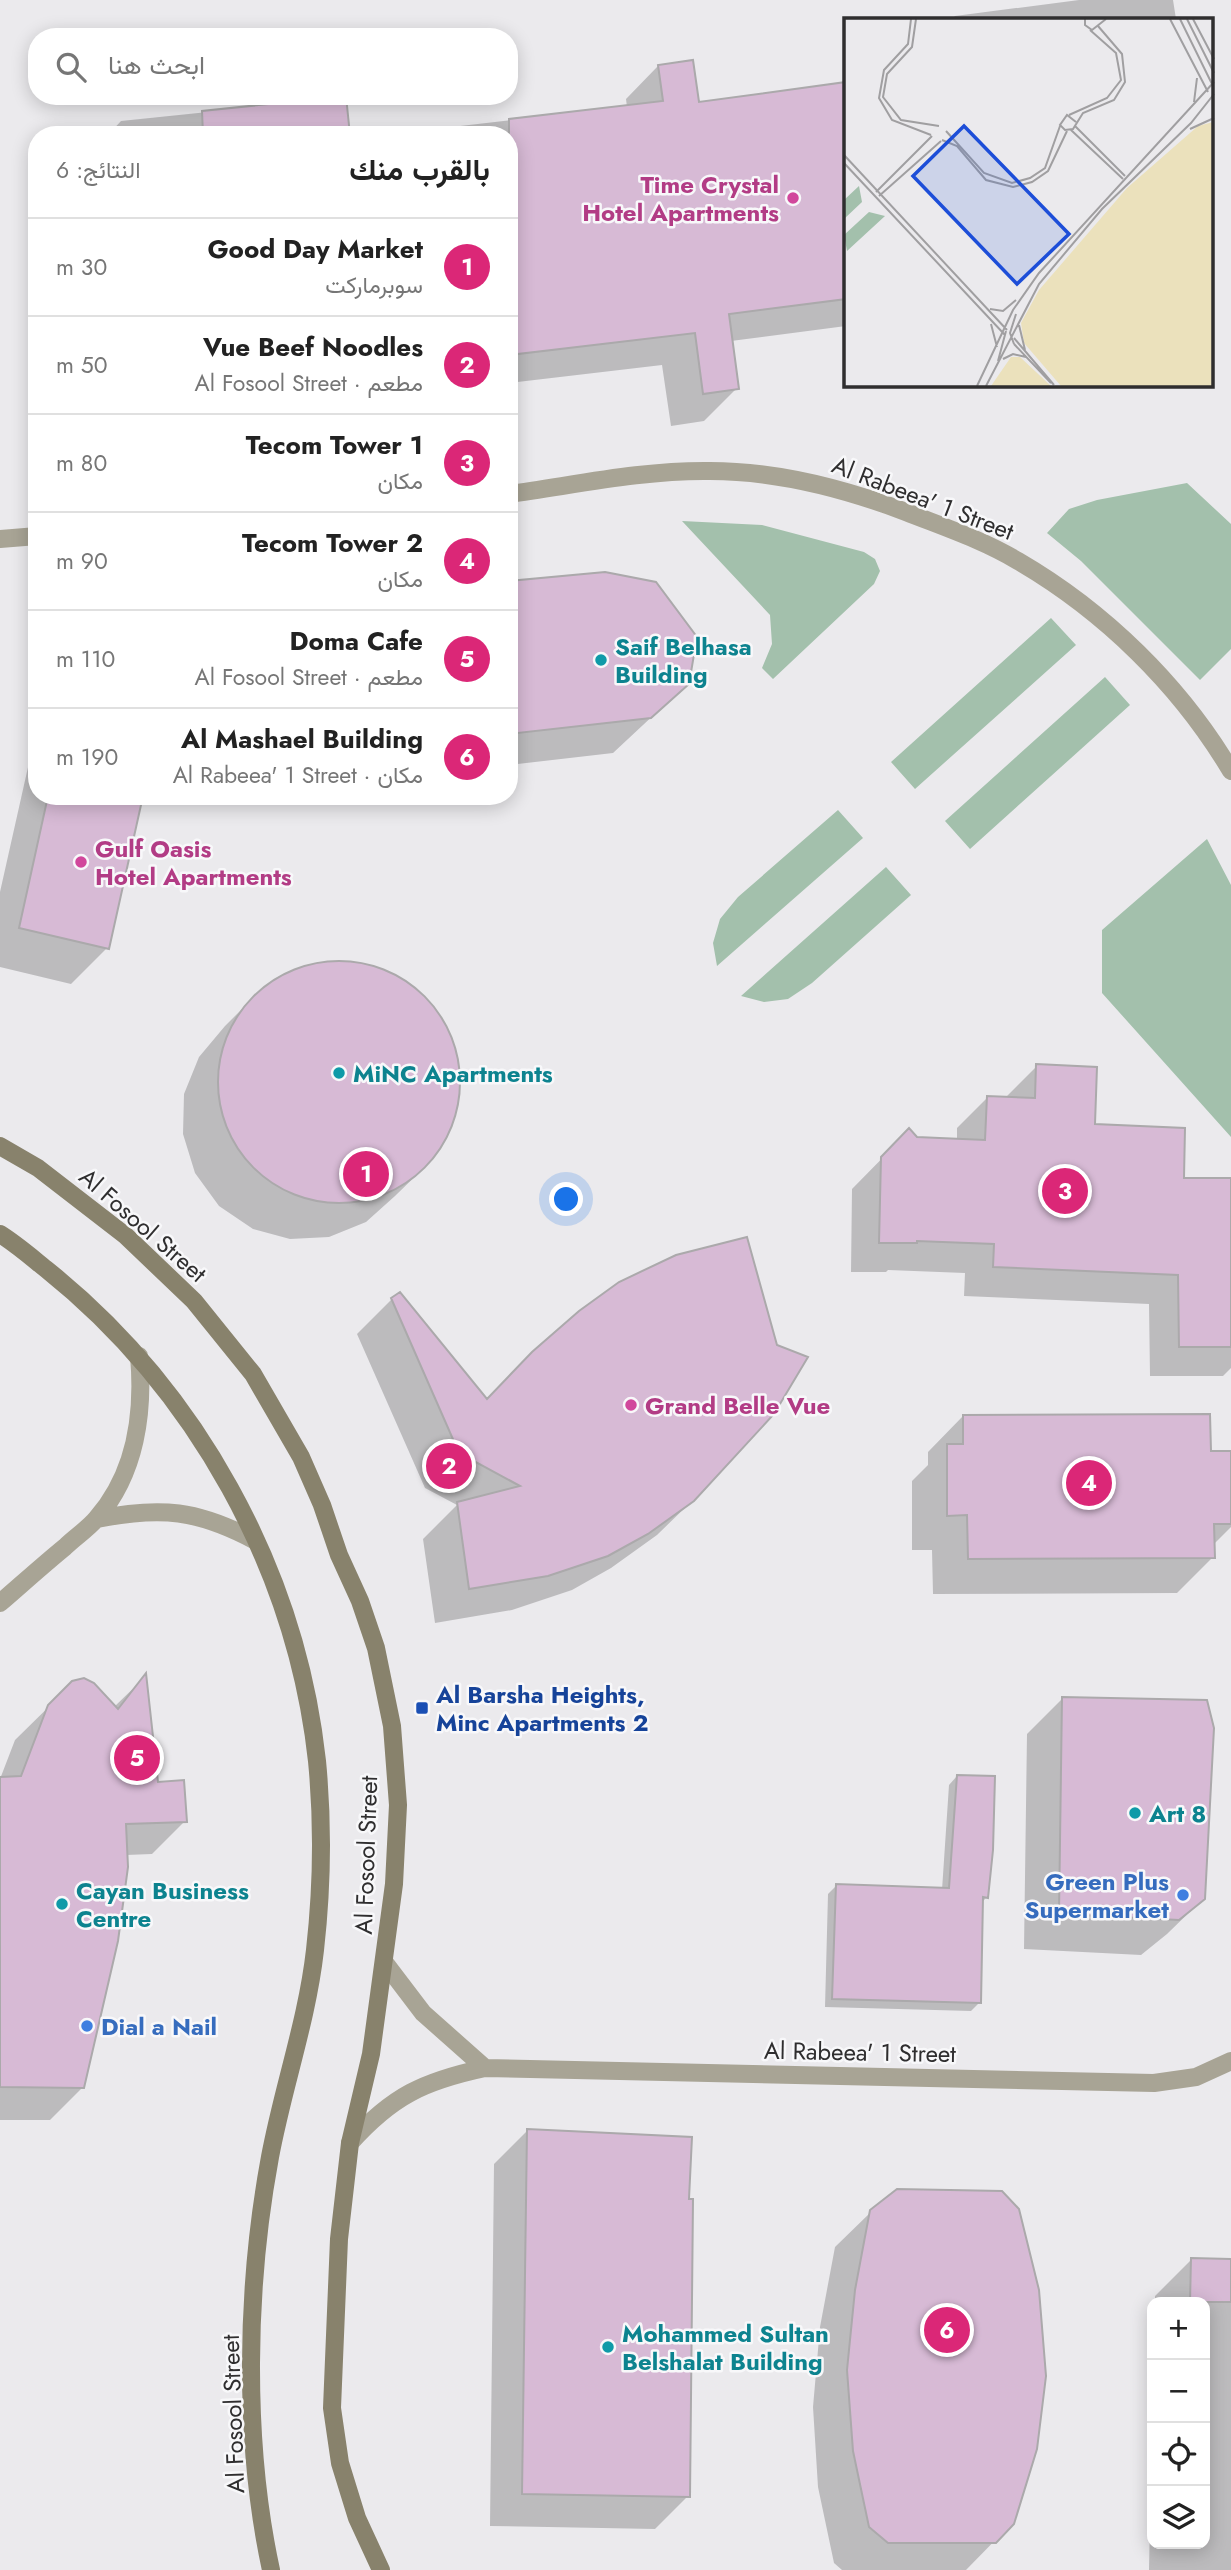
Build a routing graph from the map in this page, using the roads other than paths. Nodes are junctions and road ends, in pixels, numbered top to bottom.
1 (518, 493) edge
2 (28, 537) edge
3 (0, 539) edge
4 (1231, 771) edge
5 (0, 1146) edge
6 (0, 1234) edge
7 (139, 1356) junction
8 (97, 1519) junction
9 (256, 1541) junction
10 (0, 1603) edge
11 (385, 1963) junction
12 (1231, 2061) edge
13 (485, 2068) junction
14 (350, 2143) junction
15 (271, 2570) edge
16 (381, 2570) edge

1 - 4 street, Al Rabeea' 1 Street
2 - 3 street
5 - 11 street, Al Fosool Street
6 - 7 street, Al Fosool Street
7 - 8 street
7 - 9 street, Al Fosool Street
8 - 9 street
8 - 10 street
9 - 15 street, Al Fosool Street
11 - 13 street
11 - 14 street, Al Fosool Street
12 - 13 street, Al Rabeea' 1 Street
13 - 14 street, Al Rabeea' 1 Street
14 - 16 street, Al Fosool Street

